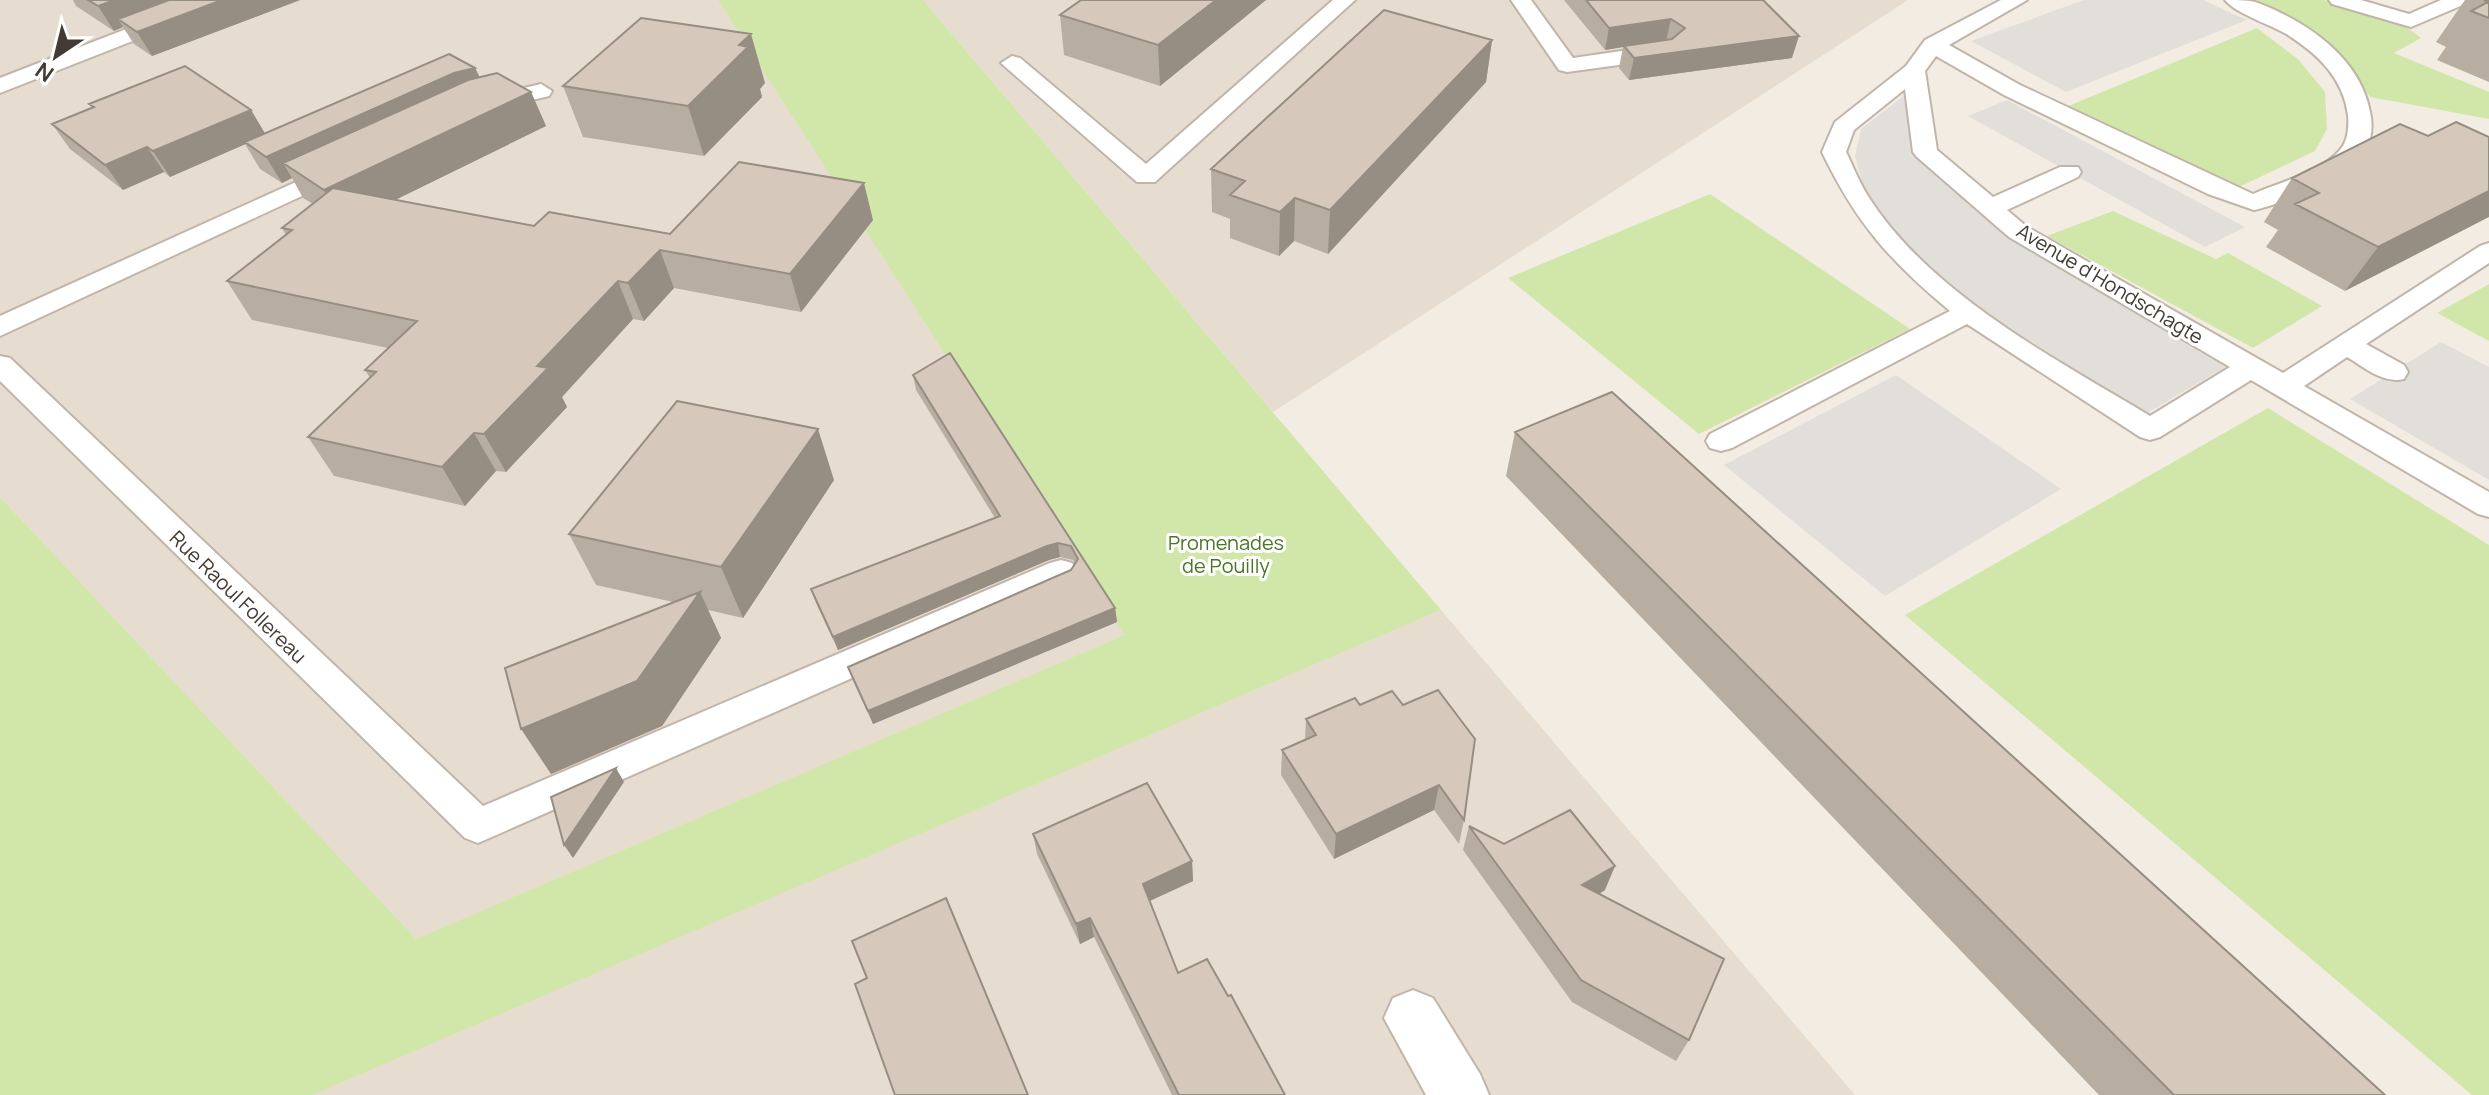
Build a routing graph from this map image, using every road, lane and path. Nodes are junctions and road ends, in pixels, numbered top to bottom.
1 (220, 0) edge
2 (1345, 0) edge
3 (1521, 0) edge
4 (2017, 0) edge
5 (2235, 0) edge
6 (2339, 0) edge
7 (2458, 0) edge
8 (1933, 45) junction
9 (1666, 51) edge
10 (1012, 63) dead end
11 (2015, 65) dead end
12 (1972, 68) junction
13 (1914, 71) junction
14 (0, 86) edge
15 (541, 91) dead end
16 (461, 113) edge
17 (360, 160) edge
18 (2069, 172) dead end
19 (1990, 208) junction
20 (2489, 251) edge
21 (1968, 313) junction
22 (0, 327) edge
23 (2346, 345) junction
24 (0, 365) edge
25 (2251, 367) junction
26 (2394, 372) dead end
27 (2284, 386) junction
28 (1721, 441) dead end
29 (2489, 506) edge
30 (1061, 572) edge
31 (1413, 1018) dead end
32 (1459, 1095) edge

1 - 14 lane
2 - 10 lane
3 - 9 lane
4 - 8 lane
5 - 12 lane
6 - 7 lane
8 - 12 lane
8 - 13 lane
11 - 12 lane
13 - 19 lane, Avenue d'Hondschagte
13 - 21 lane
15 - 16 lane
17 - 22 lane
18 - 19 lane
19 - 25 lane, Avenue d'Hondschagte
20 - 23 lane
21 - 25 lane
21 - 28 lane
23 - 26 lane
23 - 27 lane
24 - 30 lane, Rue Raoul Follereau
25 - 27 lane, Avenue d'Hondschagte
27 - 29 lane, Avenue d'Hondschagte
31 - 32 street

